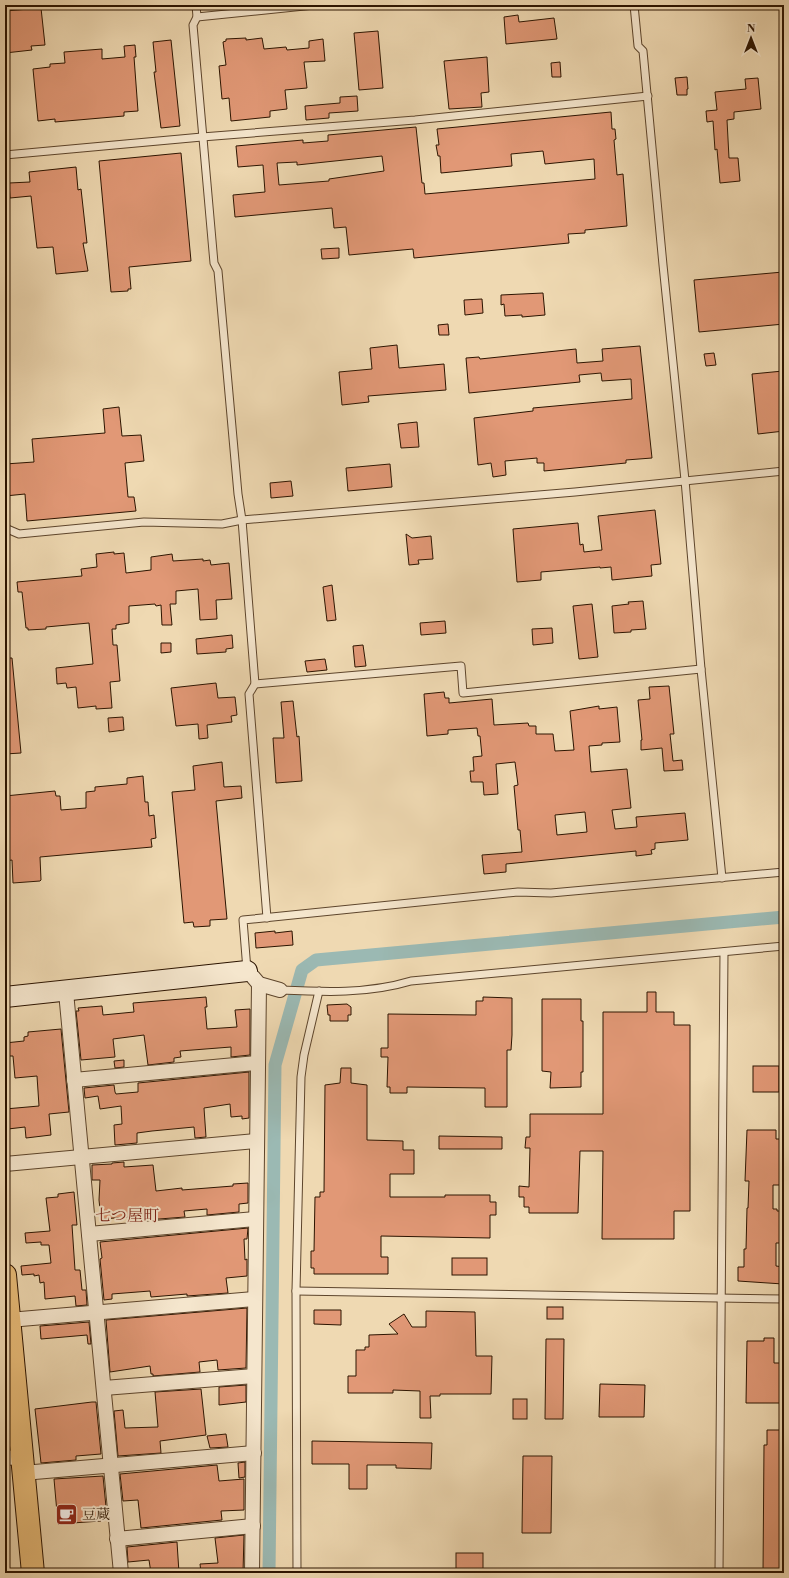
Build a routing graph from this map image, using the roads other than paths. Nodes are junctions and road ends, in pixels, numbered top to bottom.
1 (196, 5) edge
2 (314, 5) edge
3 (634, 5) edge
4 (197, 17) junction
5 (648, 96) junction
6 (202, 137) junction
7 (5, 155) edge
8 (784, 471) edge
9 (685, 480) junction
10 (242, 520) junction
11 (5, 528) edge
12 (701, 669) junction
13 (255, 684) junction
14 (784, 872) edge
15 (722, 878) junction
16 (268, 918) junction
17 (784, 946) edge
18 (724, 952) junction
19 (253, 978) junction
20 (280, 990) joint
21 (319, 991) junction
22 (66, 992) junction
23 (5, 997) edge
24 (257, 1063) junction
25 (74, 1080) junction
26 (256, 1141) junction
27 (81, 1158) junction
28 (5, 1164) edge
29 (256, 1219) junction
30 (89, 1234) junction
31 (5, 1275) edge
32 (296, 1291) junction
33 (254, 1298) junction
34 (721, 1298) junction
35 (784, 1299) edge
36 (96, 1312) junction
37 (9, 1320) junction
38 (254, 1376) junction
39 (104, 1388) junction
40 (254, 1452) junction
41 (17, 1463) edge
42 (110, 1466) junction
43 (253, 1526) junction
44 (117, 1539) junction
45 (33, 1573) edge
46 (120, 1573) edge
47 (252, 1573) edge
48 (297, 1573) edge
49 (719, 1573) edge

1 - 4 lane
2 - 4 lane
3 - 5 lane
4 - 6 lane
5 - 6 lane
5 - 9 lane
6 - 7 lane
6 - 10 lane
8 - 9 lane
9 - 10 lane
9 - 12 lane
10 - 11 lane
10 - 13 lane
12 - 13 lane
12 - 15 lane
13 - 16 lane
14 - 15 lane
15 - 16 lane
16 - 19 lane
17 - 18 lane
18 - 21 lane
18 - 34 lane
19 - 20 street
19 - 22 street
19 - 24 street
20 - 21 lane
21 - 32 lane
22 - 23 street
22 - 25 street
24 - 25 street
24 - 26 street
25 - 27 street
26 - 27 street
26 - 29 street
27 - 28 street
27 - 30 street
29 - 30 street
29 - 33 street
30 - 36 street
31 - 37 main road
32 - 34 lane
32 - 48 lane
33 - 36 street
33 - 38 street
34 - 35 lane
34 - 49 lane
36 - 37 street
36 - 39 street
37 - 41 main road
38 - 39 street
38 - 40 street
39 - 42 street
40 - 42 street
40 - 43 street
41 - 42 street
41 - 45 main road
42 - 44 street
43 - 44 street
43 - 47 street
44 - 46 street

